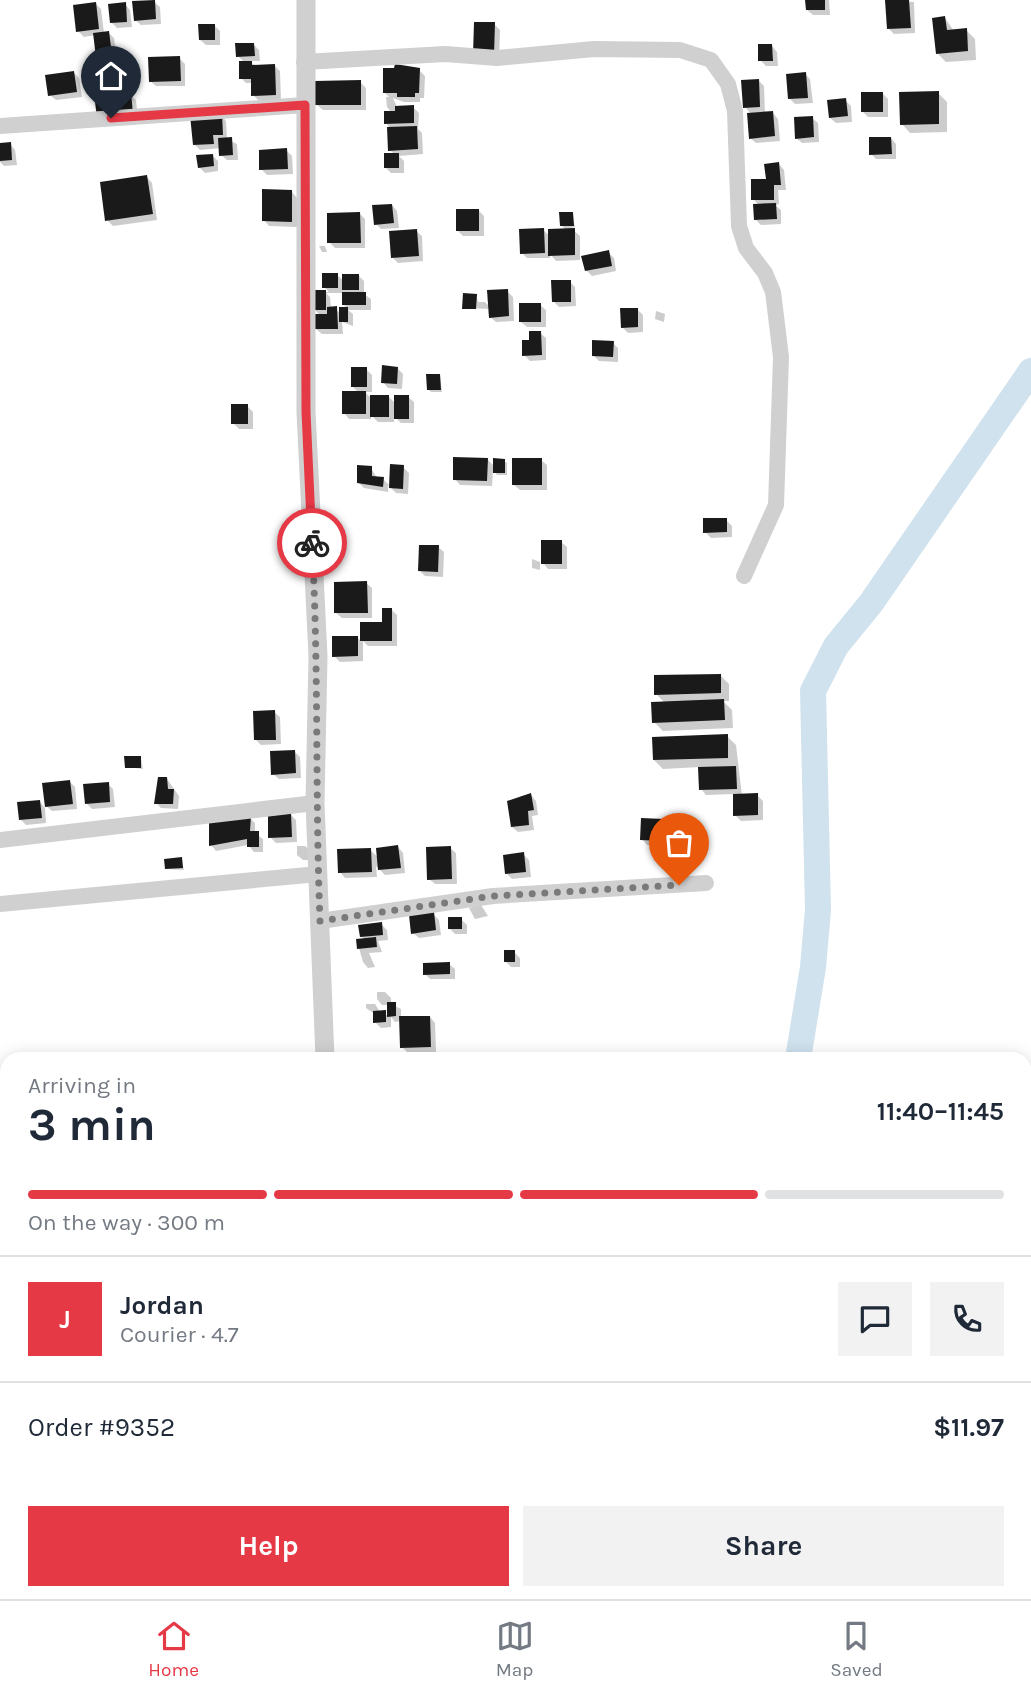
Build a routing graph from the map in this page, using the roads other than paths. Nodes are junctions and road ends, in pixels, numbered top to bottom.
1 (306, 0) edge
2 (304, 62) junction
3 (305, 105) junction
4 (0, 126) edge
5 (744, 576) dead end
6 (315, 803) junction
7 (0, 840) edge
8 (318, 874) junction
9 (706, 883) dead end
10 (0, 904) edge
11 (320, 921) junction
12 (325, 1052) edge

1 - 2 street
2 - 3 street
2 - 5 street
3 - 4 street
3 - 6 street
6 - 7 street
6 - 8 street
8 - 10 street
8 - 11 street
9 - 11 street
11 - 12 street

